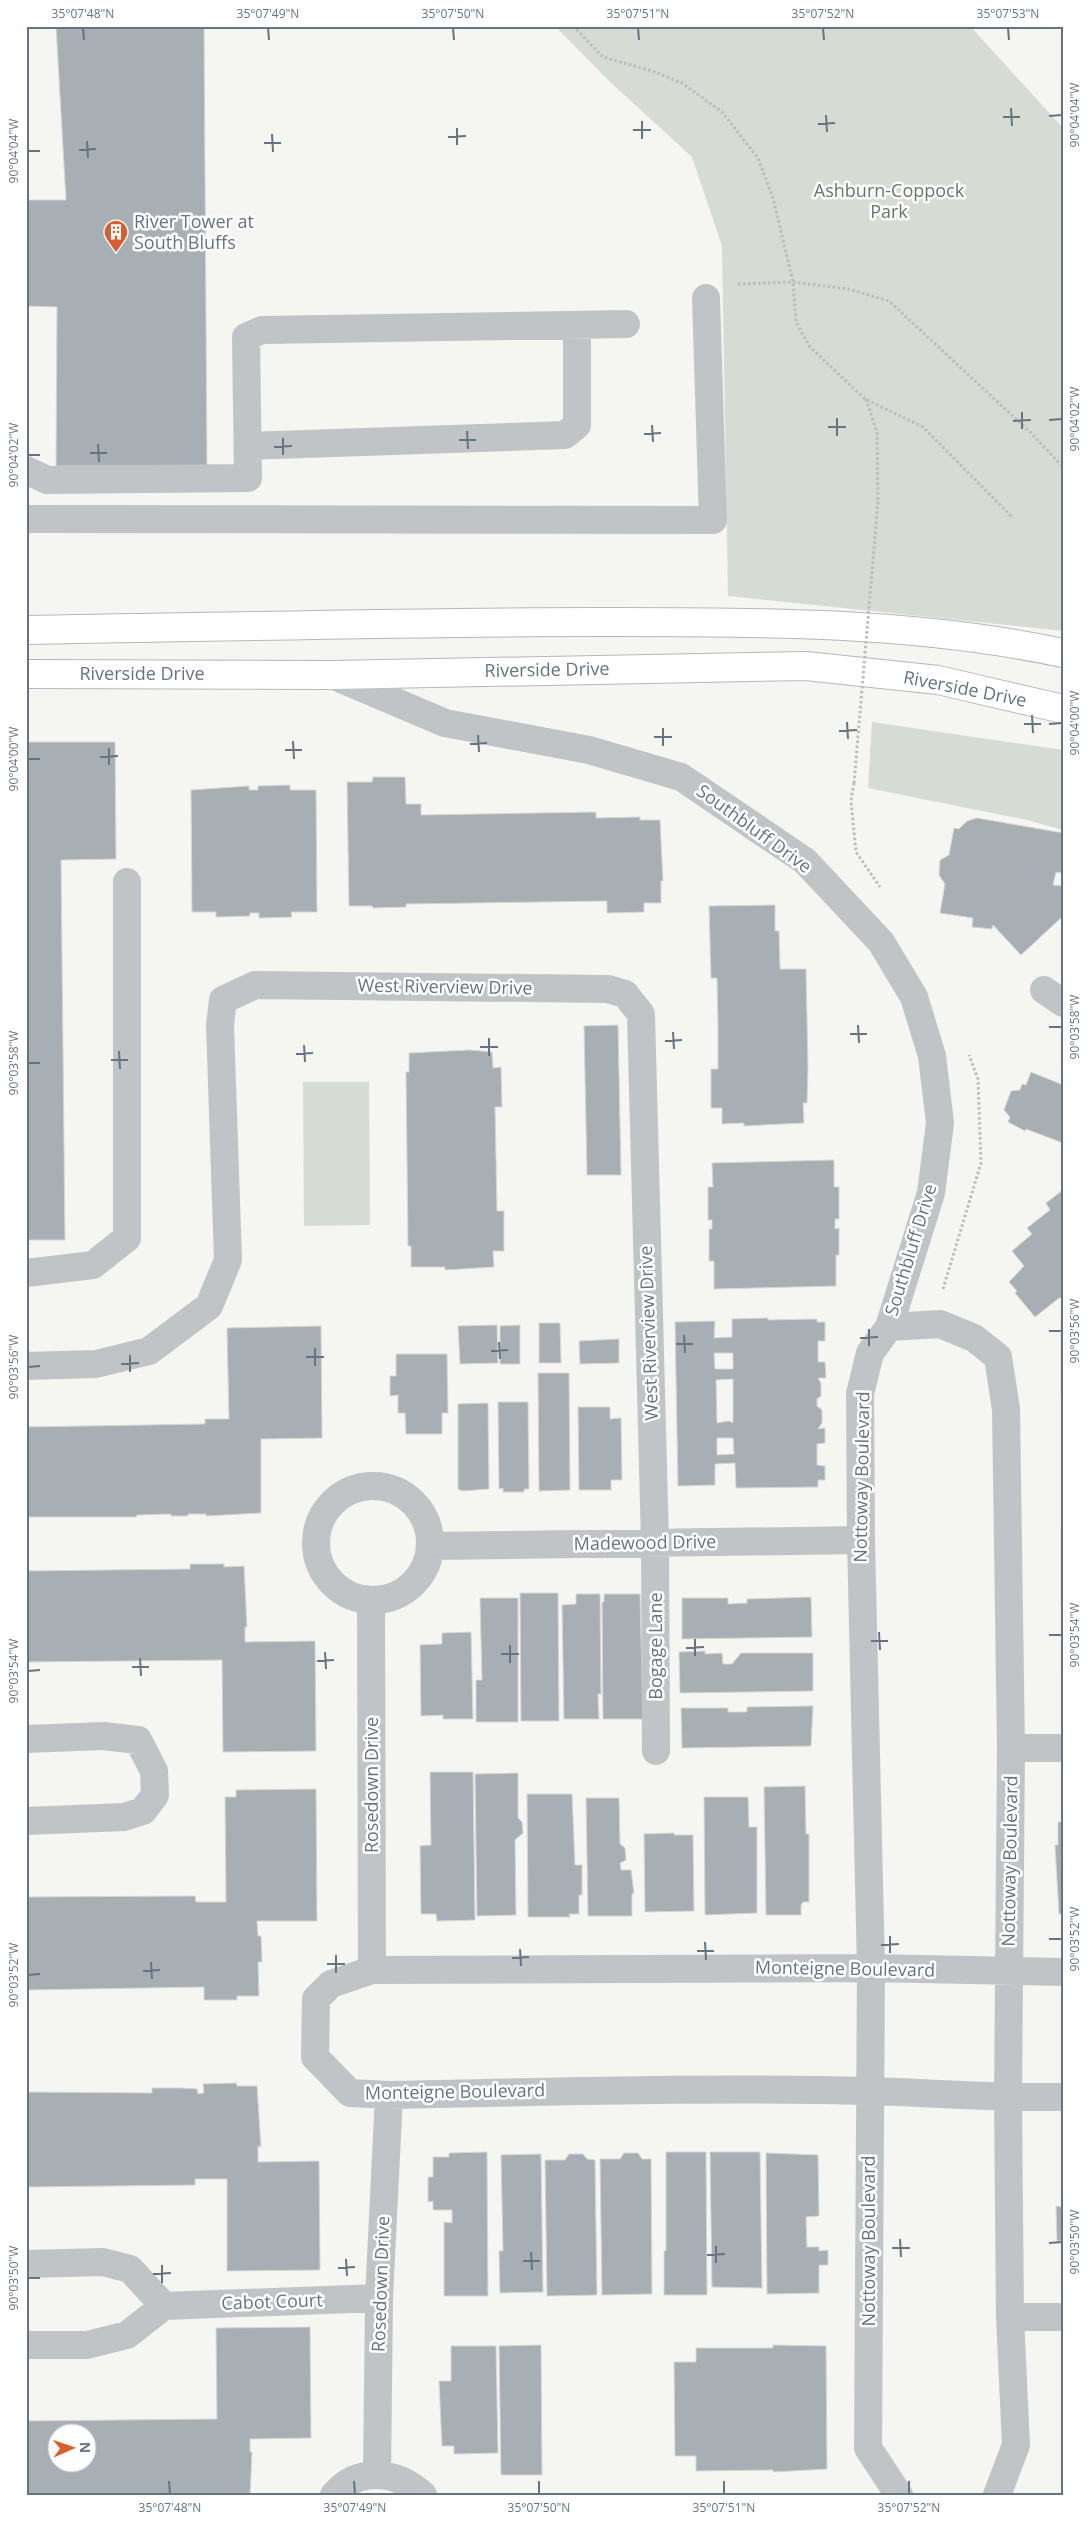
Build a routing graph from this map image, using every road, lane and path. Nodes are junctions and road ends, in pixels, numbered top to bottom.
1 (573, 26) edge
2 (794, 282) junction
3 (706, 298) joint
4 (626, 324) dead end
5 (577, 325) junction
6 (865, 399) junction
7 (248, 446) junction
8 (1063, 468) edge
9 (26, 470) edge
10 (1013, 518) dead end
11 (26, 520) edge
12 (26, 630) edge
13 (1063, 653) edge
14 (26, 674) edge
15 (332, 674) junction
16 (1063, 709) edge
17 (854, 783) dead end
18 (127, 882) dead end
19 (26, 1273) edge
20 (888, 1327) junction
21 (26, 1366) edge
22 (861, 1540) junction
23 (655, 1542) junction
24 (430, 1546) junction
25 (372, 1601) junction
26 (26, 1739) edge
27 (1011, 1748) junction
28 (1063, 1748) edge
29 (656, 1750) dead end
30 (26, 1821) edge
31 (871, 1968) junction
32 (372, 1970) junction
33 (1009, 1971) junction
34 (1063, 1972) edge
35 (870, 2091) junction
36 (389, 2095) junction
37 (1063, 2097) edge
38 (1008, 2098) junction
39 (26, 2264) edge
40 (379, 2298) junction
41 (164, 2306) junction
42 (1010, 2317) junction
43 (1063, 2317) edge
44 (26, 2345) edge
45 (377, 2474) junction
46 (334, 2495) edge
47 (423, 2495) edge
48 (899, 2495) edge
49 (997, 2495) edge

1 - 2 path
2 - 3 path
2 - 6 path
2 - 8 path
3 - 11 street
4 - 5 street
5 - 7 street
5 - 7 street
6 - 10 path
6 - 17 path, bridge
7 - 9 street
12 - 13 main road
14 - 15 main road, Riverside Drive
15 - 16 main road, Riverside Drive
15 - 20 street, Southbluff Drive
18 - 19 street
20 - 22 street, Nottoway Boulevard
20 - 27 street, Nottoway Boulevard
21 - 23 street, West Riverview Drive
22 - 23 street, Madewood Drive
22 - 31 street, Nottoway Boulevard
23 - 24 street, Madewood Drive
23 - 29 street, Bogage Lane
24 - 25 street
24 - 25 street
25 - 32 street, Rosedown Drive
26 - 30 street
27 - 28 street
27 - 33 street, Nottoway Boulevard
31 - 32 street, Monteigne Boulevard
31 - 33 street, Monteigne Boulevard
31 - 35 street, Nottoway Boulevard
32 - 36 street, Monteigne Boulevard
33 - 34 street, Monteigne Boulevard
33 - 38 street, Nottoway Boulevard
35 - 36 street, Monteigne Boulevard
35 - 38 street, Monteigne Boulevard
35 - 48 street, Nottoway Boulevard
36 - 40 street, Rosedown Drive
37 - 38 street, Monteigne Boulevard
38 - 42 street, Nottoway Boulevard
39 - 41 street
40 - 41 street, Cabot Court
40 - 45 street, Rosedown Drive
41 - 44 street
42 - 43 street
42 - 49 street, Nottoway Boulevard
45 - 46 street
45 - 47 street

